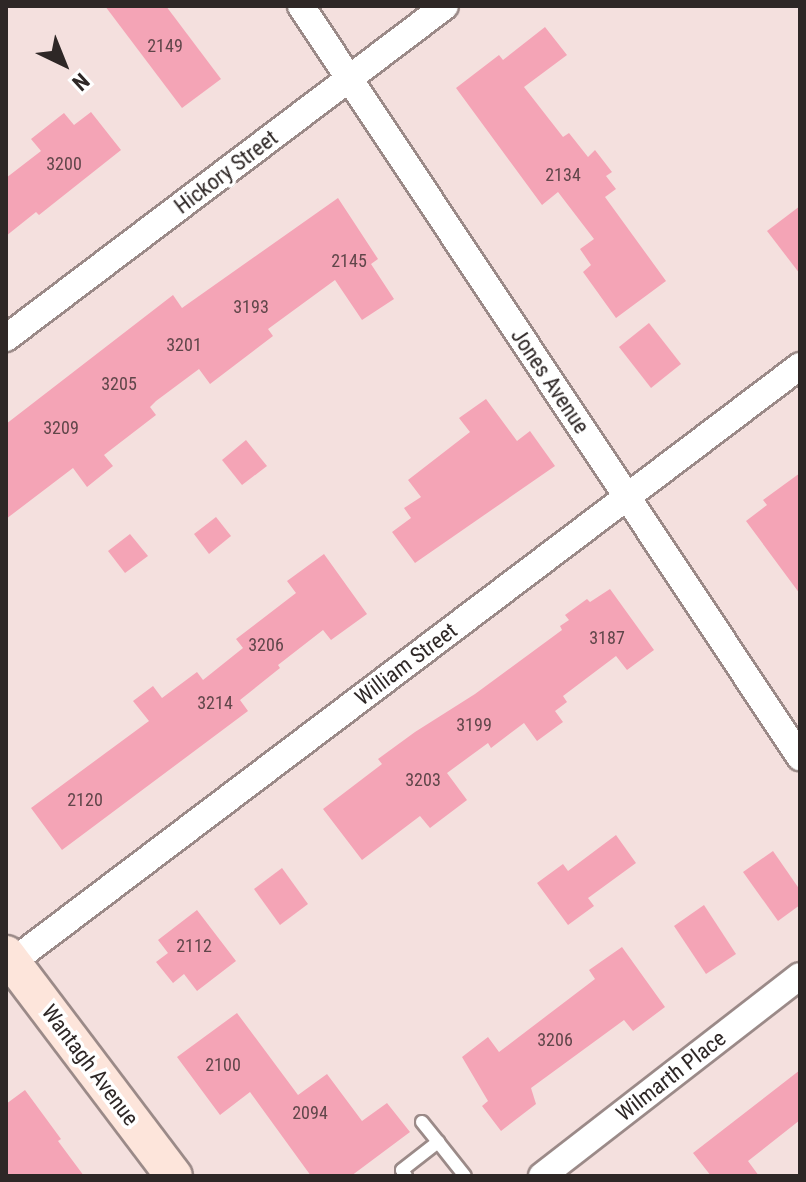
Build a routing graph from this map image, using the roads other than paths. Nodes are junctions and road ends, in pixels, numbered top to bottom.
1 (301, 6) edge
2 (445, 6) edge
3 (349, 78) junction
4 (6, 338) edge
5 (800, 366) edge
6 (627, 497) junction
7 (800, 757) edge
8 (9, 958) edge
9 (800, 976) edge
10 (422, 1122) dead end
11 (438, 1142) junction
12 (174, 1176) edge
13 (406, 1176) edge
14 (465, 1176) edge
15 (542, 1176) edge

1 - 3 street, Jones Avenue
2 - 3 street, Hickory Street
3 - 4 street, Hickory Street
3 - 6 street, Jones Avenue
5 - 6 street, William Street
6 - 7 street, Jones Avenue
6 - 8 street, William Street
8 - 12 main road, Wantagh Avenue
9 - 15 street, Wilmarth Place
10 - 11 lane
11 - 13 lane
11 - 14 lane

